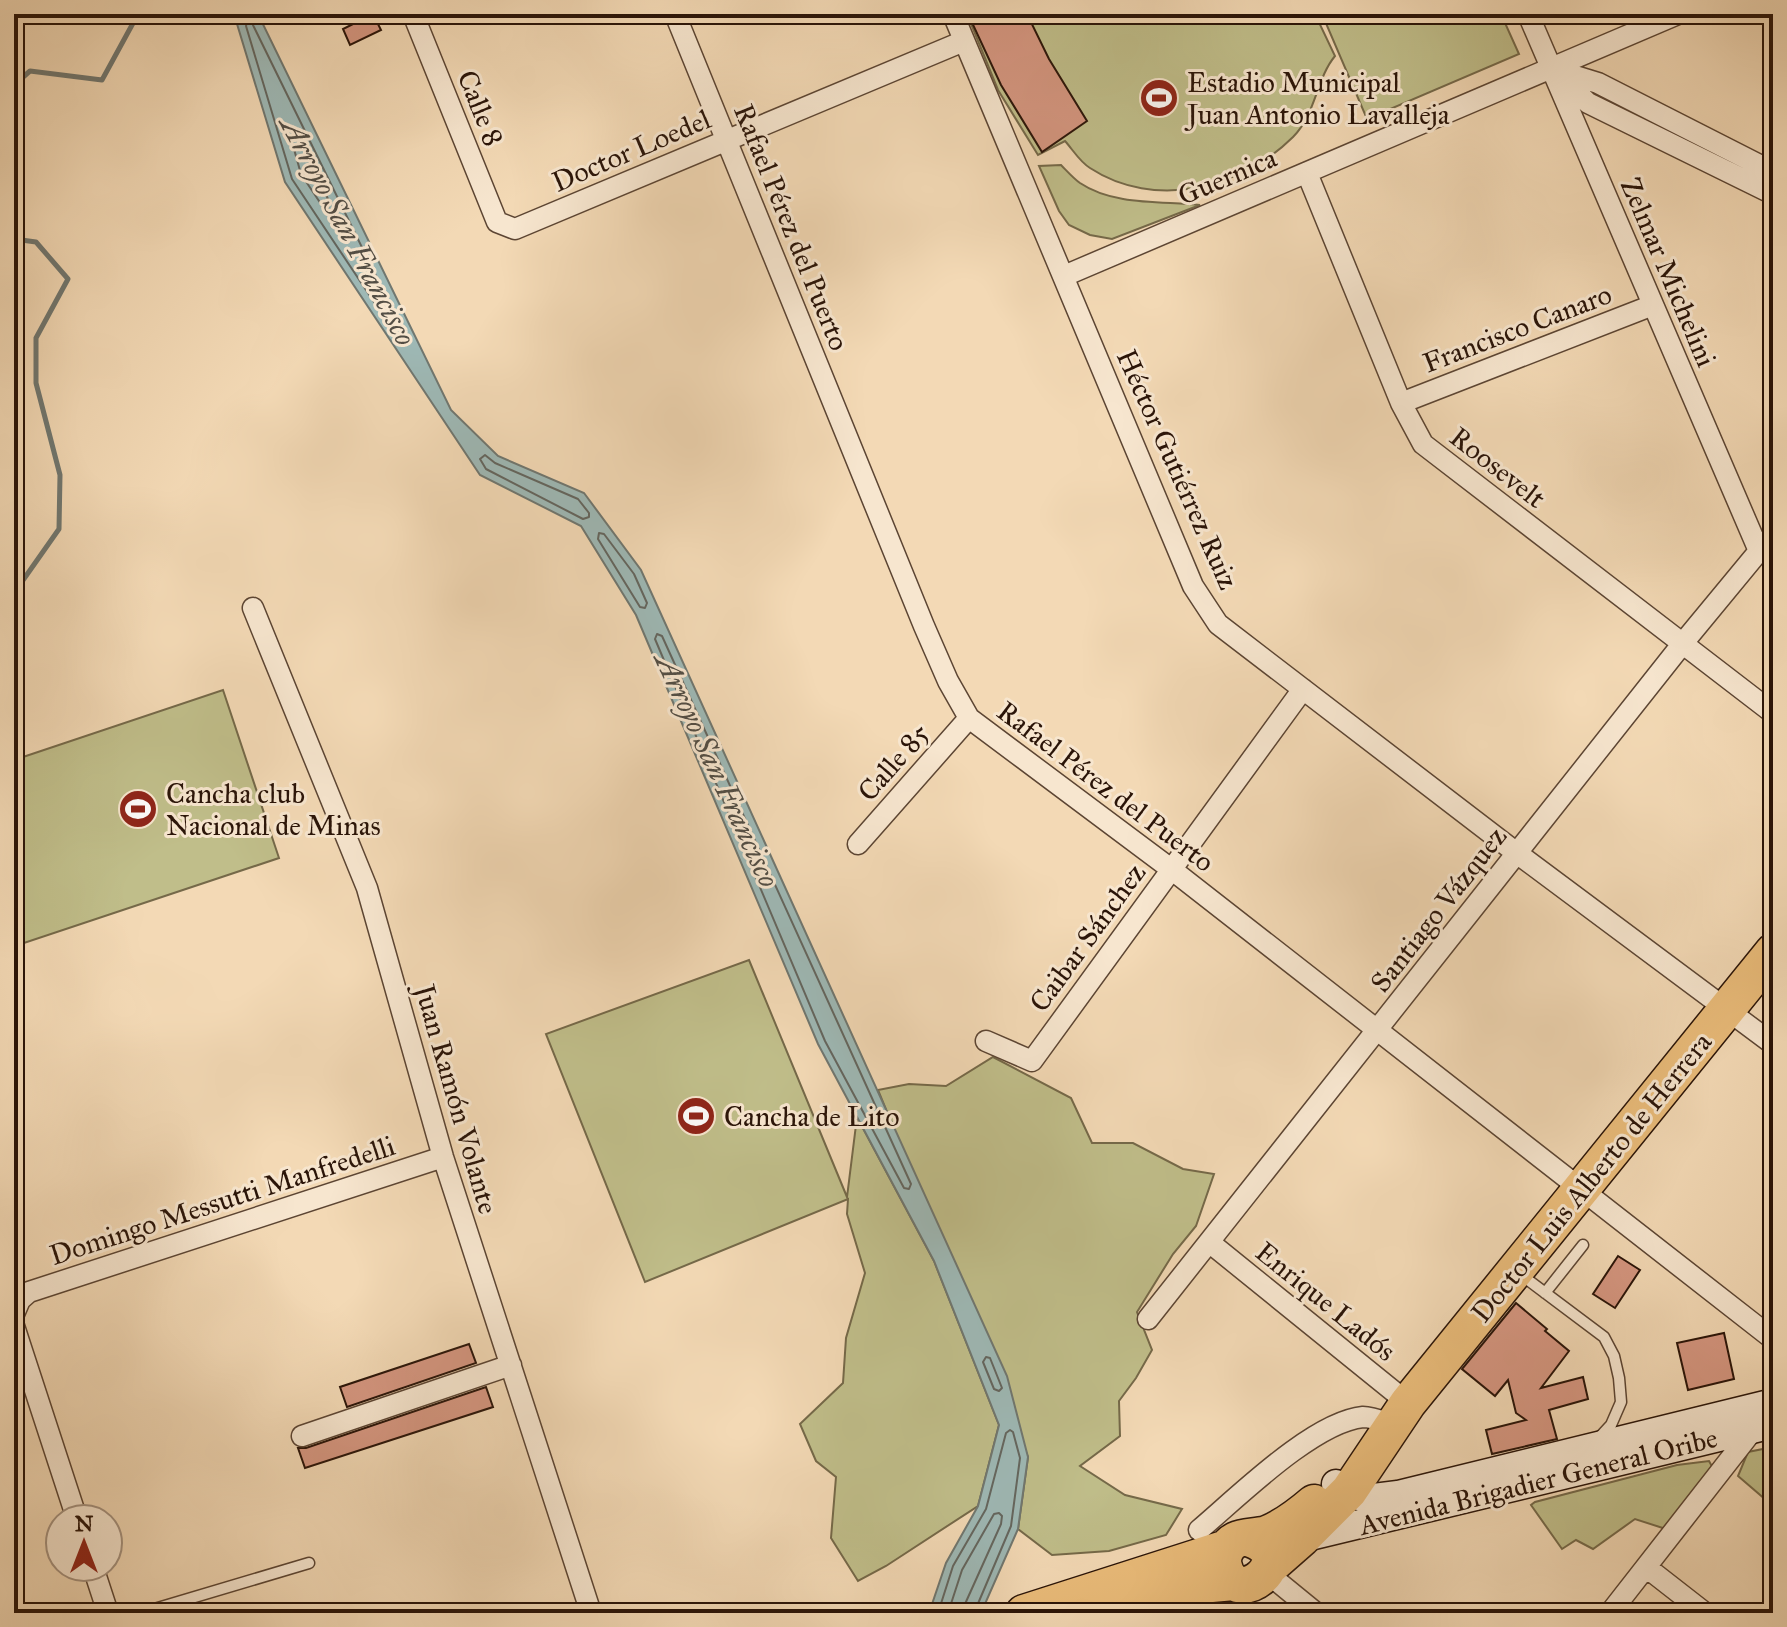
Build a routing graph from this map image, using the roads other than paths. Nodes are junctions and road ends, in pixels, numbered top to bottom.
1 (413, 14) edge
2 (675, 14) edge
3 (953, 14) edge
4 (1528, 14) edge
5 (1678, 14) edge
6 (964, 41) junction
7 (1551, 68) junction
8 (727, 140) junction
9 (1729, 161) junction
10 (1773, 172) edge
11 (1307, 173) junction
12 (1773, 194) edge
13 (497, 222) joint
14 (1064, 276) junction
15 (1653, 305) junction
16 (1401, 403) junction
17 (1773, 534) edge
18 (1759, 551) junction
19 (253, 608) dead end
20 (1683, 643) junction
21 (1303, 689) junction
22 (1773, 713) edge
23 (969, 718) junction
24 (858, 844) dead end
25 (1518, 854) junction
26 (1171, 869) junction
27 (1773, 952) edge
28 (1727, 1009) junction
29 (1377, 1031) junction
30 (986, 1041) dead end
31 (1773, 1044) edge
32 (443, 1157) junction
33 (1581, 1190) junction
34 (1209, 1242) junction
35 (1583, 1245) dead end
36 (1515, 1270) junction
37 (1545, 1293) junction
38 (17, 1307) edge
39 (1148, 1319) dead end
40 (14, 1326) edge
41 (1773, 1339) edge
42 (511, 1365) junction
43 (1773, 1404) edge
44 (1398, 1413) junction
45 (1763, 1426) edge
46 (302, 1436) dead end
47 (1593, 1458) junction
48 (1342, 1488) junction
49 (1456, 1492) junction
50 (72, 1503) edge
51 (1302, 1538) junction
52 (1241, 1556) junction
53 (309, 1563) dead end
54 (1646, 1567) junction
55 (98, 1583) edge
56 (1117, 1601) edge
57 (108, 1613) edge
58 (141, 1613) edge
59 (591, 1613) edge
60 (1024, 1613) edge
61 (1316, 1613) edge
62 (1610, 1613) edge
63 (1705, 1613) edge

1 - 13 street, Calle 8
2 - 8 street, Rafael Pérez del Puerto
3 - 6 street, Héctor Gutiérrez Ruiz
4 - 7 street, Zelmar Michelini
5 - 7 street, Guernica
6 - 8 street, Doctor Loedel
6 - 14 street, Héctor Gutiérrez Ruiz
7 - 9 street
7 - 11 street, Guernica
7 - 15 street, Zelmar Michelini
8 - 13 street, Doctor Loedel
8 - 23 street, Rafael Pérez del Puerto
9 - 10 street
9 - 12 street
11 - 14 street, Guernica
11 - 16 street, Roosevelt
14 - 21 street, Héctor Gutiérrez Ruiz
15 - 16 street, Francisco Canaro
15 - 18 street, Zelmar Michelini
16 - 20 street, Roosevelt
17 - 18 street, Santiago Vázquez
18 - 20 street, Santiago Vázquez
19 - 32 street, Juan Ramón Volante
20 - 22 street, Roosevelt
20 - 25 street, Santiago Vázquez
21 - 25 street, Héctor Gutiérrez Ruiz
21 - 26 street, Caibar Sánchez
23 - 24 street, Calle 85
23 - 26 street, Rafael Pérez del Puerto
25 - 28 street, Héctor Gutiérrez Ruiz
25 - 29 street, Santiago Vázquez
26 - 29 street, Rafael Pérez del Puerto
26 - 30 street, Caibar Sánchez
27 - 28 highway, Doctor Luis Alberto de Herrera
28 - 31 street, Héctor Gutiérrez Ruiz
28 - 33 highway, Doctor Luis Alberto de Herrera
29 - 33 street, Rafael Pérez del Puerto
29 - 34 street, Santiago Vázquez
32 - 38 street, Domingo Messutti Manfredelli
32 - 42 street, Juan Ramón Volante
33 - 36 highway, Doctor Luis Alberto de Herrera
33 - 41 street, Rafael Pérez del Puerto
34 - 39 street, Santiago Vázquez
34 - 44 street, Enrique Ladós
35 - 37 lane
36 - 37 lane
36 - 44 highway, Doctor Luis Alberto de Herrera
37 - 47 lane
40 - 50 street
42 - 46 street
42 - 59 street, Juan Ramón Volante
43 - 45 street
43 - 47 main road, Avenida Brigadier General Oribe
44 - 48 highway, Doctor Luis Alberto de Herrera
44 - 52 street
45 - 47 main road, Avenida Brigadier General Oribe
45 - 54 street
47 - 49 main road, Avenida Brigadier General Oribe
48 - 49 main road, Avenida Brigadier General Oribe
48 - 51 highway, Doctor Luis Alberto de Herrera
48 - 52 highway, Doctor Luis Alberto de Herrera
49 - 51 main road, Avenida Brigadier General Oribe
51 - 52 highway, Doctor Luis Alberto de Herrera
52 - 56 highway
52 - 61 street
53 - 58 lane
54 - 62 street
54 - 63 street
55 - 57 street
56 - 60 highway

